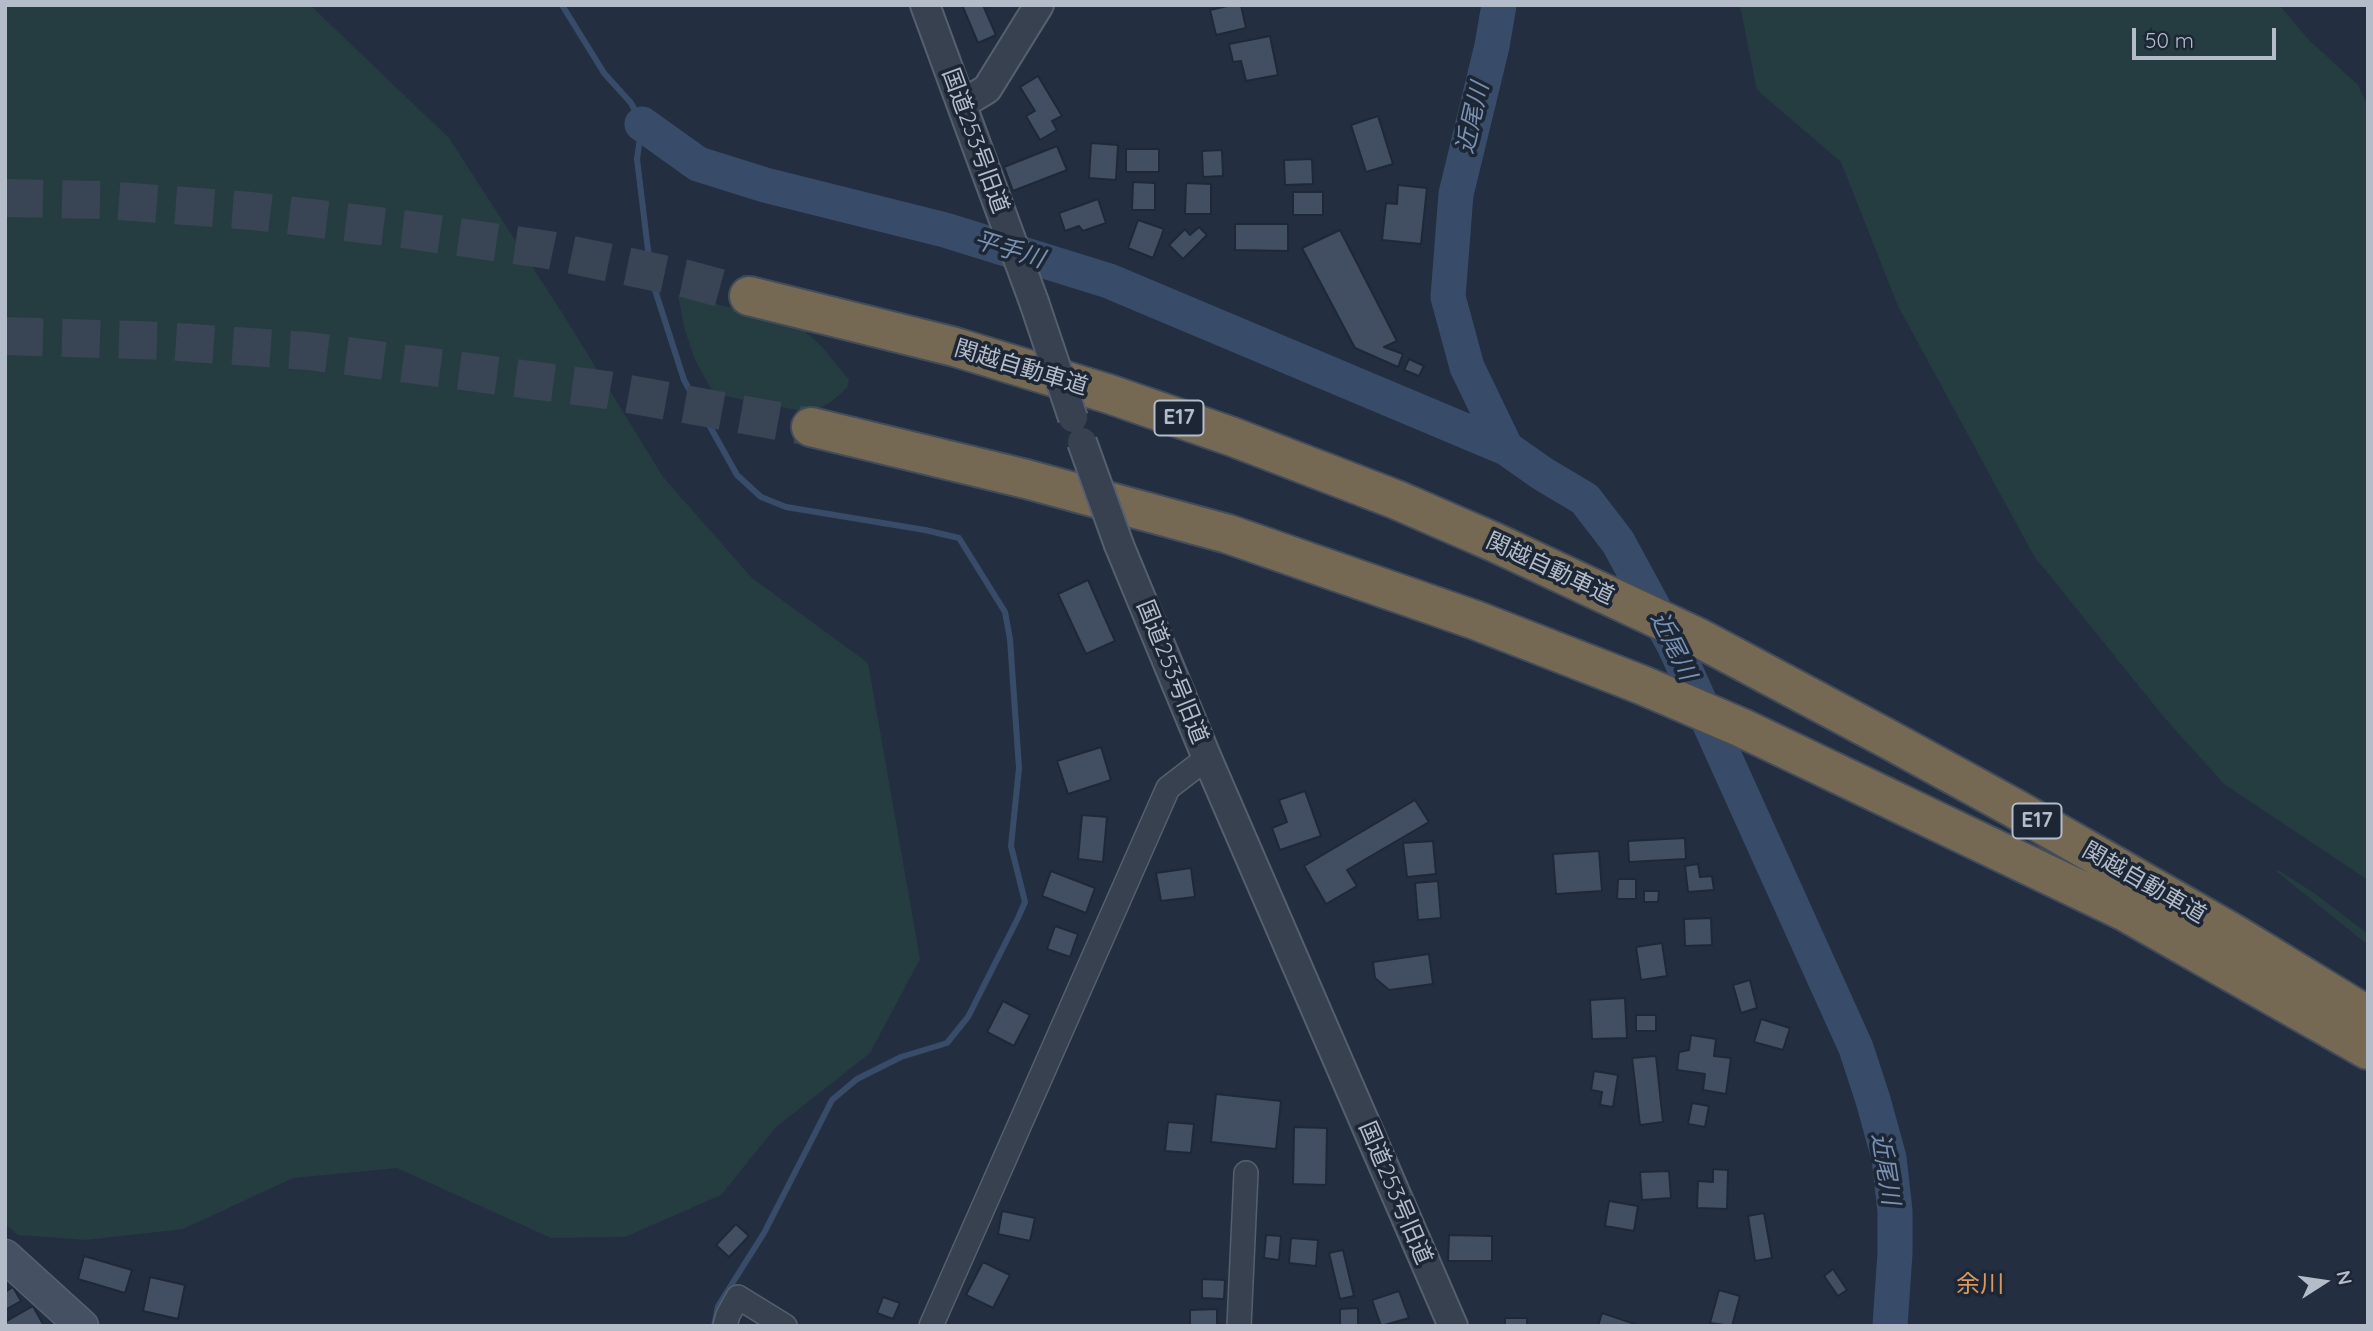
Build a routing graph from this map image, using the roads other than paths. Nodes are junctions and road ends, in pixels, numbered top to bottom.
1 (925, 5) edge
2 (1039, 5) edge
3 (962, 104) junction
4 (749, 296) tunnel mouth
5 (811, 427) tunnel mouth
6 (1207, 758) junction
7 (2368, 1016) edge
8 (2368, 1050) edge
9 (1246, 1173) dead end
10 (5, 1256) edge
11 (82, 1326) edge
12 (725, 1326) edge
13 (785, 1326) edge
14 (931, 1326) edge
15 (1239, 1326) edge
16 (1452, 1326) edge

1 - 3 street, 国道253号旧道
2 - 3 street
3 - 6 street, 国道253号旧道, bridge
4 - 7 highway, 関越自動車道 / E17
5 - 8 highway, 関越自動車道 / E17
6 - 14 street
6 - 16 street, 国道253号旧道
9 - 15 street
10 - 11 main road
12 - 13 street

